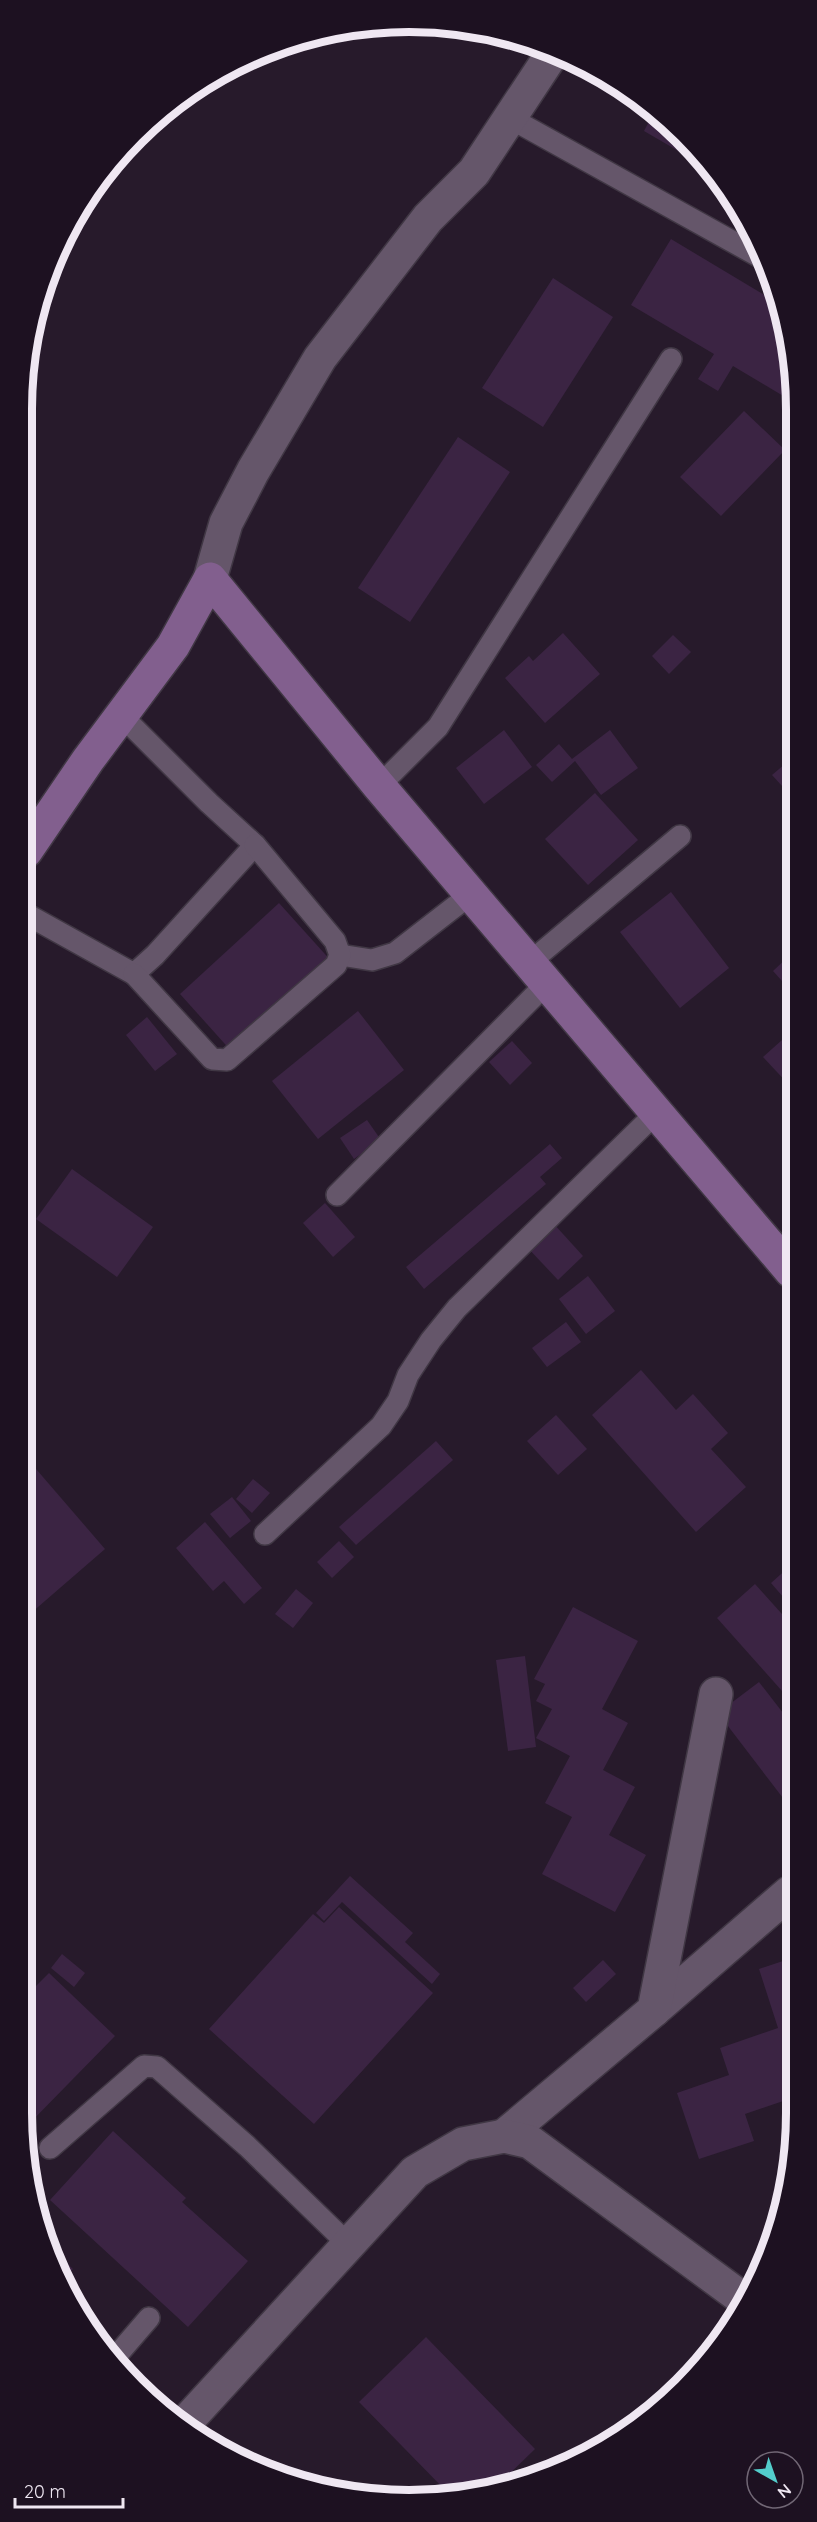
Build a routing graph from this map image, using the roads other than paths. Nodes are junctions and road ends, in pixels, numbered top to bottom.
1 (549, 59) edge
2 (510, 118) junction
3 (752, 252) edge
4 (671, 359) dead end
5 (210, 579) junction
6 (121, 715) junction
7 (379, 786) junction
8 (680, 837) dead end
9 (31, 844) edge
10 (255, 845) junction
11 (471, 894) junction
12 (31, 917) edge
13 (340, 955) junction
14 (538, 973) junction
15 (134, 974) junction
16 (657, 1112) junction
17 (337, 1195) dead end
18 (786, 1266) edge
19 (265, 1534) dead end
20 (716, 1694) dead end
21 (786, 1896) edge
22 (654, 2010) junction
23 (504, 2136) junction
24 (50, 2148) dead end
25 (348, 2244) junction
26 (738, 2296) edge
27 (149, 2318) dead end
28 (118, 2354) edge
29 (188, 2419) edge

1 - 2 street
2 - 3 lane
2 - 5 street
4 - 7 lane
5 - 6 street
5 - 7 street
6 - 9 street
6 - 10 lane
7 - 11 street
8 - 14 lane
10 - 13 lane
10 - 15 lane
11 - 13 lane
11 - 14 street
12 - 15 lane
13 - 15 lane
14 - 16 street
14 - 17 lane
16 - 18 street
16 - 19 lane
20 - 22 street
21 - 22 street
22 - 23 street
23 - 25 street
23 - 26 street
24 - 25 lane
25 - 29 street
27 - 28 lane

